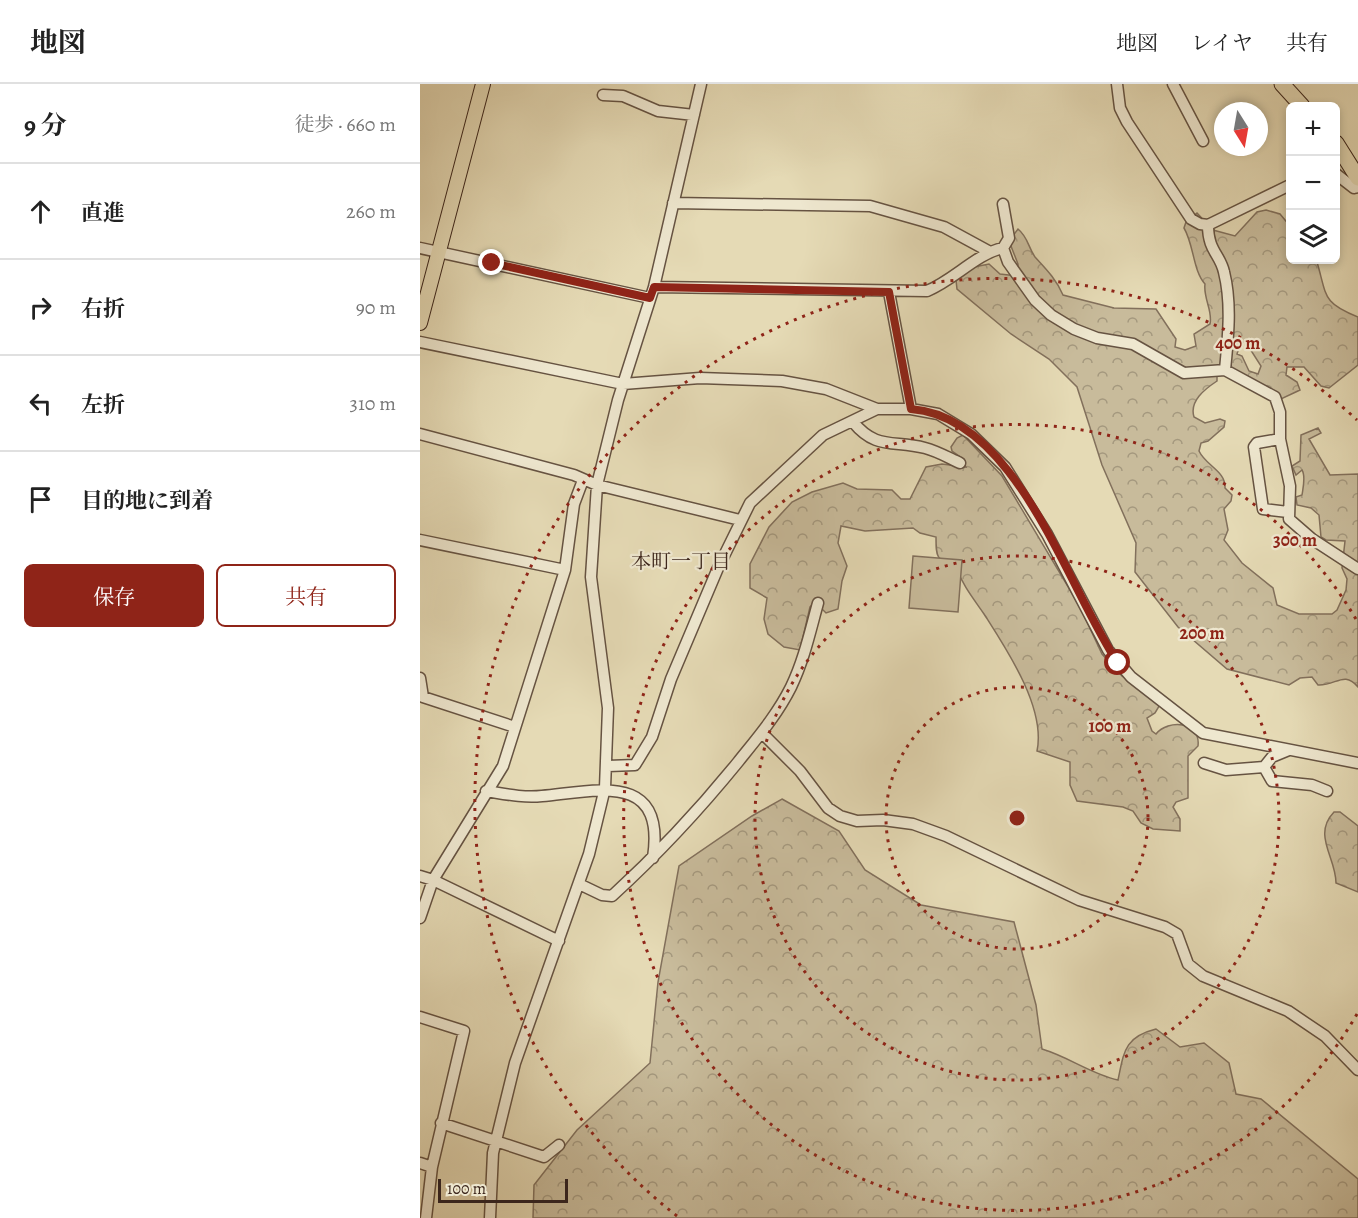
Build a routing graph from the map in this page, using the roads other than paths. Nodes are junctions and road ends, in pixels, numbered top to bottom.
1 (483, 84) edge
2 (701, 84) edge
3 (1117, 84) edge
4 (1173, 84) edge
5 (1282, 84) edge
6 (603, 95) dead end
7 (1298, 102) edge
8 (694, 115) junction
9 (1203, 141) dead end
10 (1340, 151) edge
11 (1340, 178) edge
12 (1358, 178) edge
13 (1286, 187) edge
14 (1358, 187) edge
15 (673, 203) junction
16 (1003, 204) dead end
17 (1208, 225) junction
18 (420, 248) edge
19 (1003, 248) junction
20 (438, 252) junction
21 (990, 252) junction
22 (654, 287) junction
23 (889, 292) junction
24 (650, 298) junction
25 (420, 323) edge
26 (420, 342) edge
27 (1225, 370) junction
28 (623, 384) junction
29 (877, 409) junction
30 (911, 409) junction
31 (853, 422) junction
32 (420, 434) edge
33 (1280, 439) junction
34 (960, 463) dead end
35 (583, 480) junction
36 (597, 485) junction
37 (1288, 512) junction
38 (740, 520) junction
39 (420, 540) edge
40 (1358, 569) edge
41 (565, 570) junction
42 (818, 603) dead end
43 (420, 678) edge
44 (516, 727) junction
45 (763, 734) junction
46 (1289, 749) junction
47 (1204, 763) dead end
48 (1358, 763) edge
49 (608, 766) junction
50 (1264, 767) junction
51 (605, 788) junction
52 (1326, 790) dead end
53 (486, 791) junction
54 (653, 858) junction
55 (420, 876) edge
56 (433, 880) junction
57 (579, 884) junction
58 (420, 918) edge
59 (559, 941) junction
60 (420, 1017) edge
61 (1358, 1070) edge
62 (441, 1123) junction
63 (496, 1141) junction
64 (559, 1145) dead end
65 (420, 1163) edge
66 (432, 1167) junction
67 (426, 1218) edge
68 (490, 1218) edge

1 - 20 main road
2 - 8 street
3 - 17 street
4 - 9 street
5 - 7 highway
6 - 8 street
8 - 15 street
10 - 12 highway
11 - 14 street
13 - 17 street
15 - 21 street
15 - 22 street
16 - 19 street
17 - 27 street
18 - 20 street
19 - 21 street
19 - 27 street
20 - 24 street
20 - 25 main road
21 - 23 street
22 - 23 street
22 - 24 street
23 - 30 street
24 - 28 street
26 - 28 street
27 - 33 street
28 - 29 street
28 - 36 street
29 - 30 street
29 - 31 street
30 - 46 street
31 - 34 street
31 - 38 street
32 - 35 street
33 - 37 street
33 - 37 street
35 - 36 street
35 - 41 street
36 - 38 street
36 - 49 street
37 - 40 street
38 - 49 street
39 - 41 street
41 - 44 street
42 - 45 street
43 - 44 street
44 - 53 street
45 - 54 street
45 - 61 street
46 - 48 street
46 - 50 street
47 - 50 street
49 - 51 street
50 - 52 street
51 - 53 street
51 - 54 street
51 - 57 street
53 - 56 street
54 - 57 street
55 - 56 street
56 - 58 street
56 - 59 street
57 - 59 street
59 - 63 street
60 - 62 street
62 - 63 street
62 - 66 street
63 - 64 street
63 - 68 street
65 - 66 street
66 - 67 street

